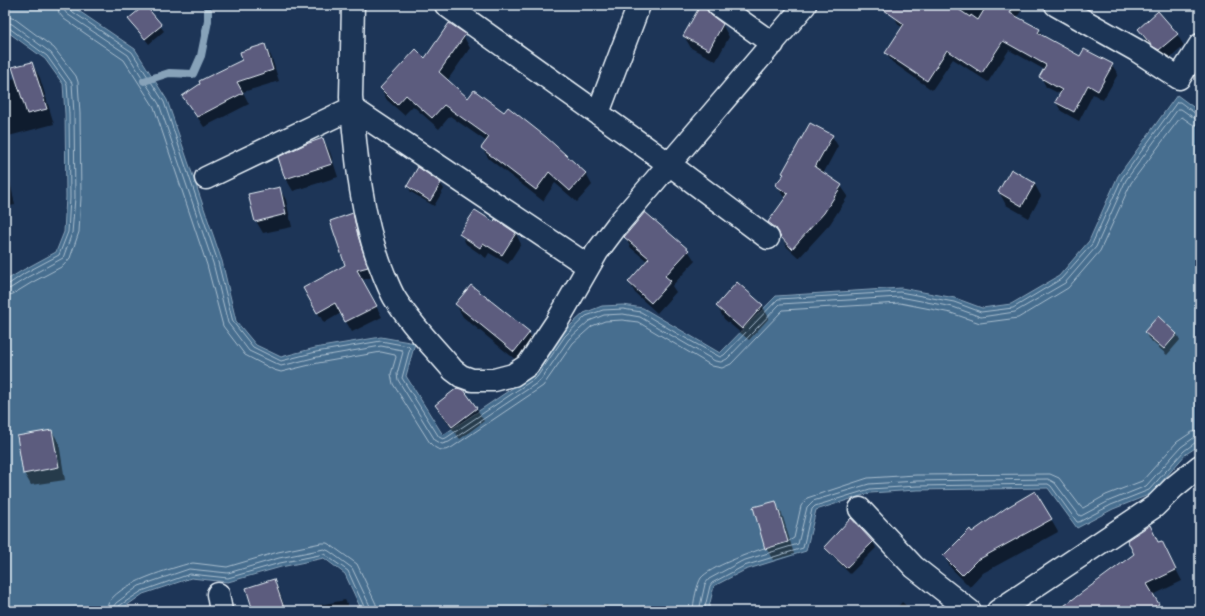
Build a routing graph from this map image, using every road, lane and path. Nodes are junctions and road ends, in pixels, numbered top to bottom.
1 (352, 5) edge
2 (446, 5) edge
3 (639, 5) edge
4 (718, 5) edge
5 (805, 5) edge
6 (1056, 5) edge
7 (773, 44) junction
8 (1200, 46) edge
9 (352, 108) junction
10 (598, 113) junction
11 (669, 164) junction
12 (206, 178) dead end
13 (768, 238) dead end
14 (588, 266) junction
15 (1200, 466) edge
16 (860, 509) dead end
17 (970, 611) edge
18 (998, 611) edge

1 - 9 street
2 - 10 street
3 - 10 street
4 - 7 street
5 - 7 street
6 - 8 street
7 - 11 street
9 - 12 street
9 - 14 street
9 - 14 street
10 - 11 street
11 - 13 street
11 - 14 street
15 - 18 street
16 - 17 street

